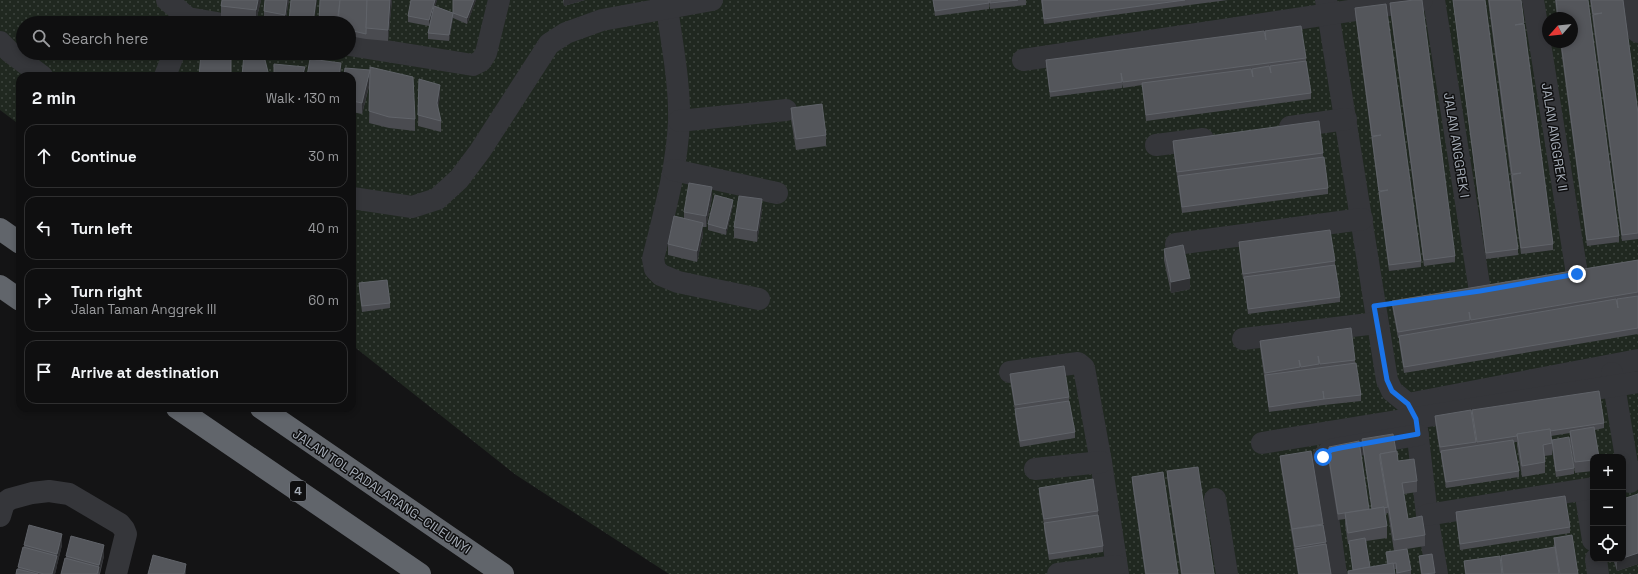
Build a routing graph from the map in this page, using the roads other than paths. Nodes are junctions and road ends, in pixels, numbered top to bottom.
1 (167, 0) edge
2 (499, 0) edge
3 (712, 0) edge
4 (1422, 0) edge
5 (1434, 0) edge
6 (1533, 0) edge
7 (1633, 0) edge
8 (667, 4) edge
9 (1326, 7) edge
10 (190, 14) edge
11 (1638, 32) edge
12 (0, 42) edge
13 (356, 46) edge
14 (16, 56) edge
15 (21, 60) edge
16 (171, 60) edge
17 (1023, 60) dead end
18 (37, 72) edge
19 (167, 72) edge
20 (786, 110) dead end
21 (1346, 119) junction
22 (679, 121) junction
23 (1267, 130) edge
24 (1220, 136) edge
25 (1156, 145) dead end
26 (674, 170) junction
27 (777, 194) dead end
28 (356, 199) edge
29 (1362, 219) junction
30 (0, 229) edge
31 (16, 240) edge
32 (1176, 244) dead end
33 (1600, 270) edge
34 (1577, 274) junction
35 (1554, 278) edge
36 (0, 286) edge
37 (1502, 287) edge
38 (1480, 291) junction
39 (1457, 294) edge
40 (16, 297) edge
41 (759, 299) dead end
42 (1397, 302) edge
43 (1376, 314) junction
44 (1243, 339) dead end
45 (1638, 360) edge
46 (1611, 364) junction
47 (1010, 372) edge
48 (1638, 382) edge
49 (1613, 386) junction
50 (183, 412) edge
51 (267, 412) edge
52 (1414, 419) junction
53 (1262, 443) dead end
54 (1101, 462) junction
55 (1035, 469) dead end
56 (1630, 482) edge
57 (1589, 489) edge
58 (1215, 498) dead end
59 (1427, 515) junction
60 (0, 516) edge
61 (1592, 526) edge
62 (1596, 562) edge
63 (1117, 570) edge
64 (116, 574) edge
65 (420, 574) edge
66 (503, 574) edge
67 (1058, 574) edge
68 (1227, 574) edge
69 (1336, 574) edge
70 (1436, 574) edge
71 (1598, 574) edge

1 - 10 street
2 - 13 street
3 - 8 street
4 - 9 street
5 - 38 street, JALAN ANGGREK I
6 - 34 street, JALAN ANGGREK II
7 - 11 street
8 - 22 street
8 - 28 street
9 - 17 street
9 - 21 street
12 - 14 street
15 - 18 street
16 - 19 street
20 - 22 street
21 - 23 street
21 - 29 street
22 - 26 street
24 - 25 street
26 - 27 street
26 - 41 street
29 - 32 street
29 - 43 street
30 - 31 highway
33 - 34 street
34 - 35 street
36 - 40 highway
37 - 38 street
38 - 39 street
42 - 43 street
43 - 44 street
43 - 52 street
45 - 46 street
46 - 49 street
46 - 52 street
47 - 54 street
48 - 49 street
49 - 52 street
49 - 56 street
50 - 65 highway, 4
51 - 66 highway, JALAN TOL PADALARANG–CILEUNYI
52 - 53 street
52 - 59 street
52 - 69 street
54 - 55 street
54 - 63 street
57 - 59 street
57 - 61 street
58 - 68 street
59 - 70 street
60 - 64 street
62 - 71 street
63 - 67 street

